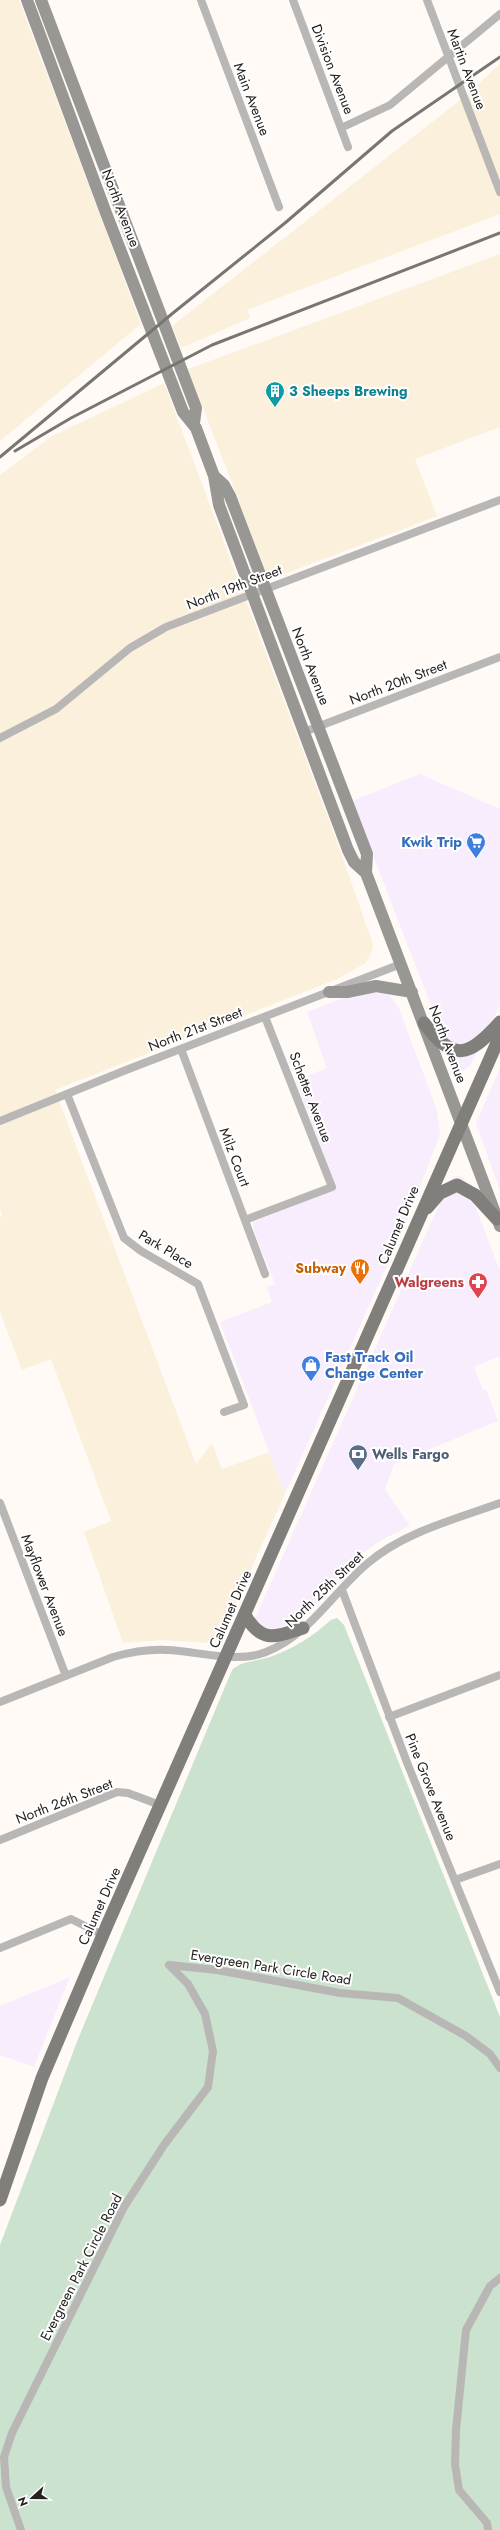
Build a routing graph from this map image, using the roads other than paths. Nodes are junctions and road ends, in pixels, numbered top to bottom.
1 (27, 0) edge
2 (41, 0) edge
3 (201, 0) edge
4 (293, 0) edge
5 (427, 0) edge
6 (500, 14) edge
7 (449, 57) junction
8 (341, 128) junction
9 (348, 147) dead end
10 (500, 192) edge
11 (278, 207) dead end
12 (194, 423) junction
13 (214, 476) junction
14 (500, 500) edge
15 (266, 589) junction
16 (253, 594) junction
17 (500, 658) edge
18 (318, 726) junction
19 (304, 732) junction
20 (0, 738) edge
21 (366, 873) junction
22 (401, 964) junction
23 (329, 992) junction
24 (412, 992) junction
25 (265, 1017) junction
26 (500, 1022) edge
27 (424, 1023) junction
28 (500, 1036) edge
29 (181, 1049) junction
30 (67, 1094) junction
31 (461, 1120) junction
32 (0, 1122) edge
33 (245, 1220) junction
34 (499, 1222) edge
35 (416, 1223) junction
36 (265, 1274) dead end
37 (224, 1412) dead end
38 (0, 1503) edge
39 (500, 1503) edge
40 (342, 1590) junction
41 (245, 1615) junction
42 (303, 1628) junction
43 (227, 1656) junction
44 (500, 1675) edge
45 (66, 1676) junction
46 (0, 1702) edge
47 (389, 1717) junction
48 (160, 1805) junction
49 (0, 1840) edge
50 (500, 1864) edge
51 (455, 1880) junction
52 (104, 1935) junction
53 (0, 1948) edge
54 (500, 1992) edge
55 (500, 2068) edge
56 (0, 2200) edge
57 (500, 2278) edge
58 (21, 2530) edge
59 (488, 2530) edge

1 - 12 main road, North Avenue
2 - 12 main road, North Avenue
3 - 11 street, Main Avenue
4 - 8 street, Division Avenue
5 - 7 street, Martin Avenue
6 - 7 street
7 - 8 street
7 - 10 street, Martin Avenue
8 - 9 street, Division Avenue
12 - 13 main road, North Avenue
13 - 15 main road, North Avenue
13 - 16 main road, North Avenue
14 - 15 street, North 19th Street
15 - 16 street, North 19th Street
15 - 18 main road, North Avenue
16 - 19 main road, North Avenue
16 - 20 street, North 19th Street
17 - 18 street, North 20th Street
18 - 19 street, North 20th Street
18 - 21 main road, North Avenue
19 - 21 main road, North Avenue
21 - 22 main road, North Avenue
22 - 23 street, North 21st Street
22 - 24 main road, North Avenue
23 - 24 main road
23 - 25 street, North 21st Street
24 - 27 main road, North Avenue
25 - 29 street, North 21st Street
25 - 33 street, Schetter Avenue
26 - 27 main road
27 - 31 main road, North Avenue
28 - 31 main road, Calumet Drive
29 - 30 street, North 21st Street
29 - 33 street, Milz Court
30 - 32 street, North 21st Street
30 - 37 street, Park Place
31 - 34 main road, North Avenue
31 - 35 main road, Calumet Drive
33 - 36 street, Milz Court
34 - 35 main road
35 - 41 main road, Calumet Drive
38 - 45 street, Mayflower Avenue
39 - 40 street, North 25th Street
40 - 42 street, North 25th Street
40 - 47 street, Pine Grove Avenue
41 - 42 main road
41 - 43 main road, Calumet Drive
42 - 43 street, North 25th Street
43 - 45 street, North 25th Street
43 - 48 main road, Calumet Drive
44 - 47 street
45 - 46 street, North 25th Street
47 - 51 street, Pine Grove Avenue
48 - 49 street, North 26th Street
48 - 52 main road, Calumet Drive
50 - 51 street
51 - 54 street, Pine Grove Avenue
52 - 53 street
52 - 56 main road, Calumet Drive
55 - 58 street, Evergreen Park Circle Road
57 - 59 street

